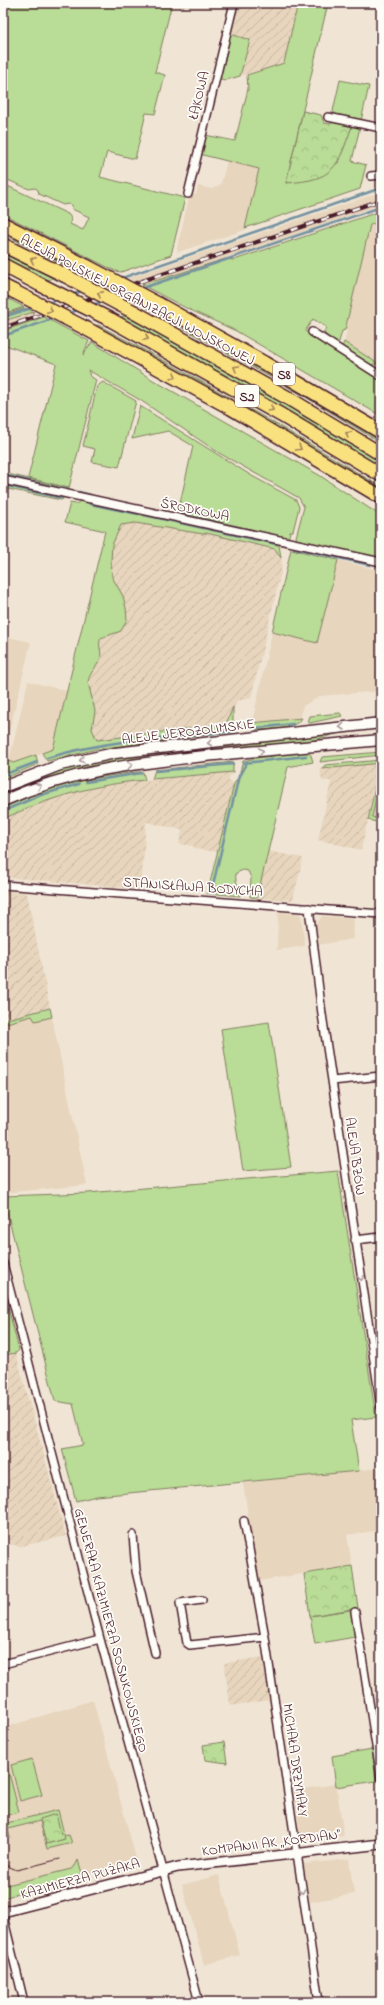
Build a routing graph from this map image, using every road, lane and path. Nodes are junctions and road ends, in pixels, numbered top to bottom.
1 (234, 3) edge
2 (328, 117) dead end
3 (381, 128) edge
4 (381, 175) edge
5 (371, 176) dead end
6 (188, 194) dead end
7 (3, 224) edge
8 (3, 245) edge
9 (3, 265) edge
10 (3, 286) edge
11 (312, 332) dead end
12 (381, 376) edge
13 (381, 432) edge
14 (381, 454) edge
15 (320, 460) junction
16 (381, 475) edge
17 (3, 480) edge
18 (381, 497) edge
19 (381, 505) edge
20 (381, 562) edge
21 (381, 723) edge
22 (381, 740) edge
23 (3, 787) edge
24 (3, 801) edge
25 (3, 885) edge
26 (309, 908) junction
27 (381, 914) edge
28 (381, 1076) edge
29 (332, 1081) junction
30 (381, 1237) edge
31 (355, 1240) junction
32 (3, 1263) edge
33 (381, 1407) edge
34 (244, 1522) dead end
35 (133, 1535) dead end
36 (202, 1600) dead end
37 (355, 1612) dead end
38 (265, 1637) junction
39 (100, 1638) junction
40 (155, 1653) dead end
41 (3, 1664) edge
42 (381, 1778) edge
43 (381, 1844) edge
44 (296, 1853) junction
45 (164, 1870) junction
46 (3, 1912) edge
47 (3, 1916) edge
48 (24, 2002) edge
49 (199, 2002) edge
50 (319, 2002) edge

1 - 6 street, ŁĄKOWA
2 - 3 street
4 - 5 street
7 - 13 highway, S8, bridge
14 -> 8 highway, ALEJA POLSKIEJ ORGANIZACJI WOJSKOWEJ / S2, bridge
9 -> 16 highway, S2, bridge
10 -> 15 highway, bridge
11 - 12 street
15 - 18 highway
15 - 19 highway
17 - 20 street, ŚRODKOWA
21 -> 23 main road, ALEJE JEROZOLIMSKIE
24 -> 22 main road, ALEJE JEROZOLIMSKIE
25 - 26 street, STANISŁAWA BODYCHA
26 - 27 street, STANISŁAWA BODYCHA
26 - 29 street, ALEJA BZÓW
28 - 29 street
29 - 31 street, ALEJA BZÓW
30 - 31 street
31 -> 33 street, ALEJA BZÓW
32 - 39 street, GENERAŁA KAZIMIERZA SOSNKOWSKIEGO
34 - 38 street, MICHAŁA DRZYMAŁY
35 - 40 street
36 - 38 street
37 - 42 street
38 - 44 street, MICHAŁA DRZYMAŁY
39 - 41 street
39 - 45 street, GENERAŁA KAZIMIERZA SOSNKOWSKIEGO
43 - 44 street, KOMPANII AK „KORDIAN”
44 - 45 street, KOMPANII AK „KORDIAN”
44 -> 50 street, MICHAŁA DRZYMAŁY
45 - 46 street, KAZIMIERZA PUŻAKA
45 - 49 street, GENERAŁA KAZIMIERZA SOSNKOWSKIEGO
47 - 48 street

